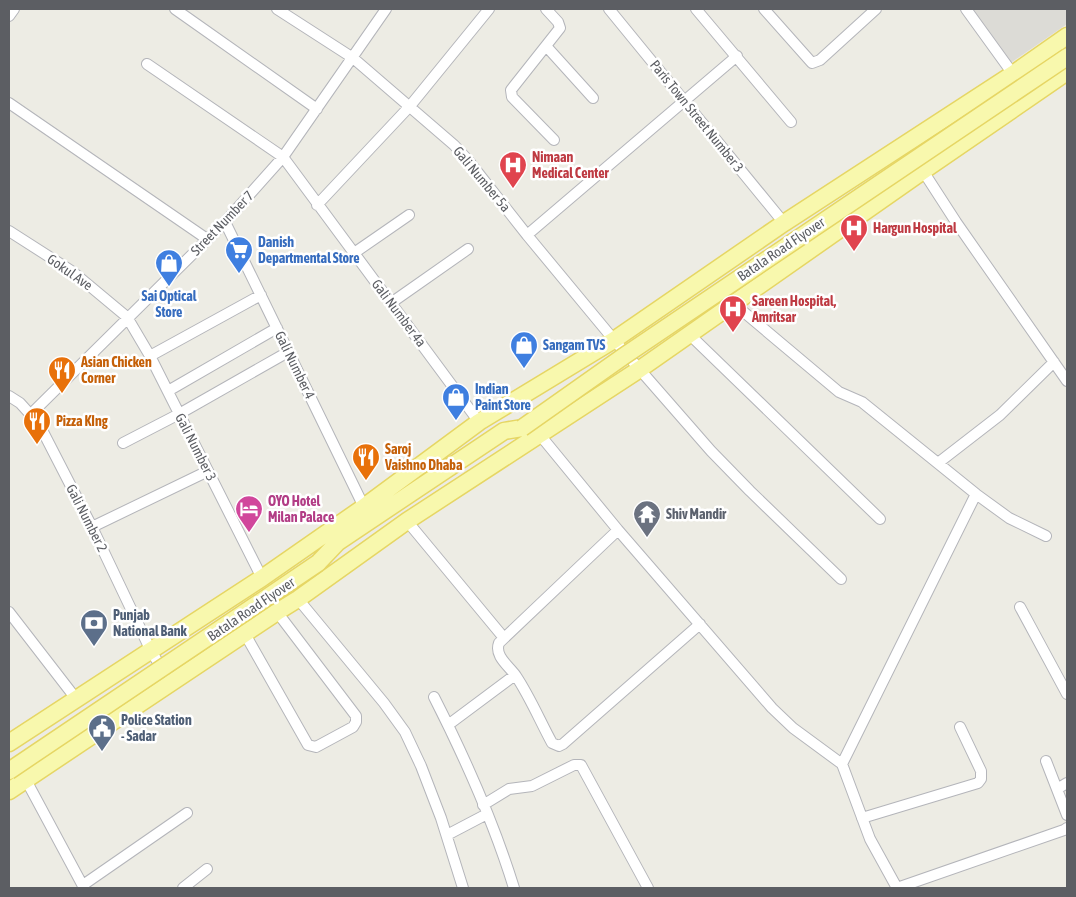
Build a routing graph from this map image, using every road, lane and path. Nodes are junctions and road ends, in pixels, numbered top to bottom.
1 (14, 9) edge
2 (175, 9) edge
3 (276, 9) edge
4 (386, 9) edge
5 (489, 9) edge
6 (546, 9) edge
7 (609, 9) edge
8 (764, 9) edge
9 (876, 9) edge
10 (966, 9) edge
11 (701, 10) edge
12 (9, 16) edge
13 (1067, 36) edge
14 (546, 46) junction
15 (737, 56) junction
16 (1067, 56) edge
17 (353, 58) junction
18 (147, 64) dead end
19 (1067, 72) edge
20 (1012, 74) junction
21 (593, 98) dead end
22 (685, 100) junction
23 (9, 103) edge
24 (410, 106) junction
25 (317, 109) junction
26 (791, 122) dead end
27 (554, 140) dead end
28 (283, 157) junction
29 (923, 171) junction
30 (317, 204) junction
31 (409, 215) dead end
32 (225, 222) junction
33 (784, 223) junction
34 (9, 231) edge
35 (527, 235) junction
36 (208, 239) junction
37 (468, 249) dead end
38 (354, 253) junction
39 (261, 295) junction
40 (390, 303) junction
41 (734, 303) junction
42 (128, 318) junction
43 (277, 328) junction
44 (690, 335) junction
45 (614, 340) junction
46 (288, 352) junction
47 (150, 356) junction
48 (1054, 362) junction
49 (640, 369) junction
50 (1067, 381) edge
51 (168, 391) junction
52 (9, 396) edge
53 (31, 414) junction
54 (179, 414) junction
55 (479, 422) junction
56 (540, 435) junction
57 (123, 443) dead end
58 (938, 463) junction
59 (208, 472) junction
60 (976, 494) junction
61 (364, 508) junction
62 (880, 519) dead end
63 (407, 520) junction
64 (92, 527) junction
65 (618, 530) junction
66 (1046, 536) dead end
67 (262, 578) junction
68 (841, 579) dead end
69 (298, 599) junction
70 (1020, 607) dead end
71 (9, 612) edge
72 (277, 612) junction
73 (700, 624) junction
74 (245, 634) junction
75 (504, 638) junction
76 (151, 651) junction
77 (515, 675) junction
78 (171, 683) junction
79 (1067, 694) edge
80 (434, 697) dead end
81 (77, 700) junction
82 (448, 724) junction
83 (960, 726) dead end
84 (9, 743) edge
85 (1046, 761) dead end
86 (842, 764) junction
87 (9, 771) edge
88 (26, 780) junction
89 (1067, 783) edge
90 (1057, 789) junction
91 (9, 791) edge
92 (485, 810) junction
93 (186, 813) dead end
94 (1067, 815) edge
95 (862, 818) junction
96 (1067, 828) edge
97 (447, 835) junction
98 (207, 870) dead end
99 (84, 887) edge
100 (183, 888) edge
101 (463, 888) edge
102 (514, 888) edge
103 (648, 888) edge
104 (897, 888) edge

1 - 12 street
2 - 25 street
3 - 17 street, Gali Number 5a
4 - 17 street, Street Number 7
5 - 24 street
6 - 14 street
7 - 22 street, Paris Town Street Number 3
8 - 9 street
10 - 20 street
11 - 15 street
13 - 20 main road
14 - 21 street
14 - 27 street
15 - 22 street
15 - 26 street
16 - 87 main road, Batala Road Flyover, bridge
17 - 24 street, Gali Number 5a
17 - 25 street, Street Number 7
18 - 28 street, Gali Number 4a
19 - 29 main road
20 - 33 main road
22 - 33 street, Paris Town Street Number 3
22 - 35 street
23 - 36 street
24 - 30 street
24 - 35 street, Gali Number 5a
25 - 28 street, Street Number 7
28 - 30 street, Gali Number 4a
28 - 32 street, Street Number 7
29 - 41 main road
29 - 48 street
30 - 38 street, Gali Number 4a
31 - 38 street
32 - 36 street, Street Number 7
32 - 39 street, Gali Number 4
33 - 45 main road
34 - 42 street, Gokul Ave
35 - 45 street, Gali Number 5a
36 - 42 street, Street Number 7
37 - 40 street
38 - 40 street, Gali Number 4a
39 - 43 street, Gali Number 4
39 - 47 street
40 - 55 street, Gali Number 4a
41 - 44 main road
41 - 58 street
42 - 47 street, Gali Number 3
42 - 53 street, Street Number 7
43 - 46 street, Gali Number 4
43 - 51 street
44 - 49 main road
44 - 62 street
45 - 49 street, Gali Number 5a
45 - 55 main road
46 - 54 street
46 - 61 street, Gali Number 4
47 - 51 street, Gali Number 3
48 - 50 street
48 - 58 street
49 - 56 main road
49 - 68 street, Gali Number 5a
51 - 54 street, Gali Number 3
52 - 53 street, Gali Number 2
53 - 64 street, Gali Number 2
54 - 57 street
54 - 59 street, Gali Number 3
55 - 61 main road
56 - 63 main road
56 - 65 street
58 - 60 street
59 - 64 street
59 - 67 street, Gali Number 3
60 - 66 street
60 - 86 street
61 - 67 main road
63 - 69 main road
63 - 75 street
64 - 76 street, Gali Number 2
65 - 73 street
65 - 75 street
67 - 76 main road
69 - 72 main road
69 - 97 street
70 - 79 street
71 - 81 street
72 - 74 main road
72 - 74 street
73 - 77 street
73 - 86 street
74 - 78 main road
75 - 77 street
76 - 78 street, Gali Number 2
76 - 81 main road
77 - 82 street
78 - 88 main road
80 - 82 street
81 - 84 main road
82 - 92 street
83 - 95 street
85 - 90 street
86 - 95 street
88 - 91 main road
88 - 99 street
89 - 90 street
90 - 94 street
92 - 97 street
92 - 102 street
92 - 103 street
93 - 99 street
95 - 104 street
96 - 104 street
97 - 101 street
98 - 100 street

